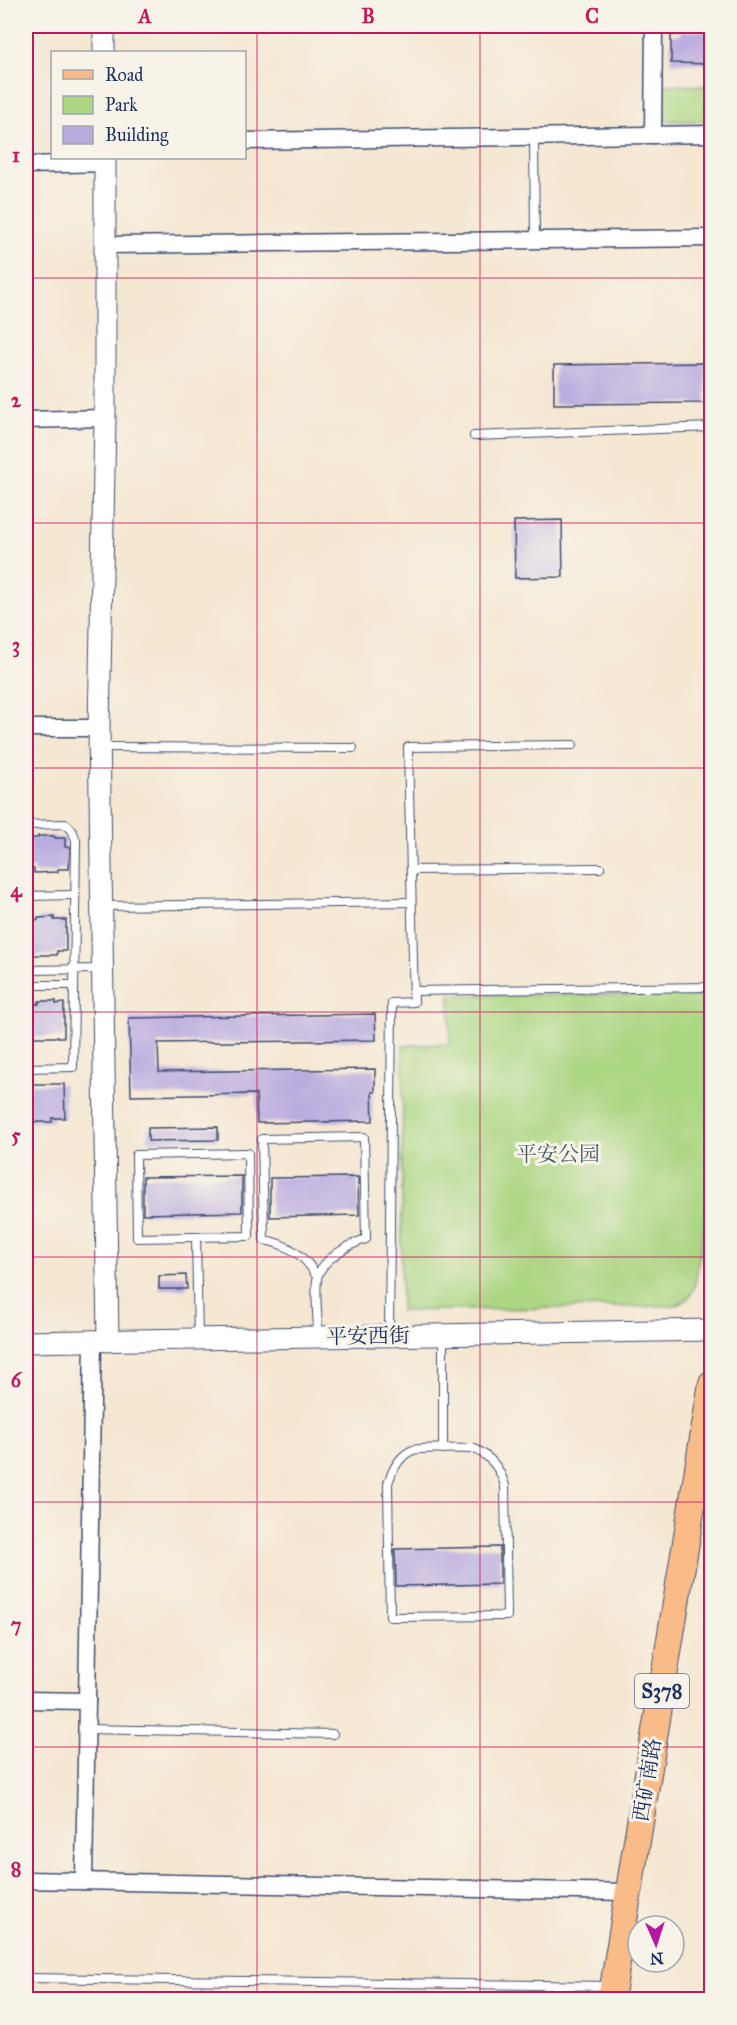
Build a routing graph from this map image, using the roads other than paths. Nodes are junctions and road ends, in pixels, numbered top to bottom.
1 (104, 26) edge
2 (654, 26) edge
3 (104, 51) edge
4 (711, 134) edge
5 (653, 135) junction
6 (534, 136) junction
7 (246, 141) edge
8 (105, 160) edge
9 (26, 165) edge
10 (711, 238) edge
11 (535, 240) junction
12 (105, 245) junction
13 (105, 418) junction
14 (26, 420) edge
15 (711, 427) edge
16 (474, 436) dead end
17 (26, 728) edge
18 (100, 738) junction
19 (573, 745) dead end
20 (354, 748) dead end
21 (26, 825) edge
22 (600, 868) dead end
23 (411, 870) junction
24 (75, 895) junction
25 (26, 896) edge
26 (411, 902) junction
27 (102, 906) junction
28 (74, 969) junction
29 (103, 969) junction
30 (26, 970) edge
31 (74, 985) junction
32 (26, 986) edge
33 (711, 987) edge
34 (413, 991) junction
35 (26, 1068) edge
36 (196, 1237) junction
37 (317, 1277) junction
38 (711, 1330) edge
39 (443, 1335) junction
40 (389, 1336) junction
41 (318, 1337) junction
42 (198, 1339) junction
43 (101, 1341) junction
44 (26, 1342) edge
45 (711, 1383) edge
46 (443, 1449) junction
47 (26, 1700) edge
48 (87, 1701) junction
49 (86, 1729) junction
50 (333, 1734) dead end
51 (26, 1880) edge
52 (84, 1881) junction
53 (629, 1892) junction
54 (26, 1978) edge
55 (612, 1993) edge

1 - 3 street
2 - 5 street
4 - 5 street
5 - 6 street
6 - 7 street
6 - 11 lane
8 - 9 street
8 - 12 street
10 - 11 street
11 - 12 street
12 - 13 street
13 - 14 street
13 - 18 street
15 - 16 lane
17 - 18 street
18 - 20 lane
18 - 27 street
19 - 23 lane
21 - 24 lane
22 - 23 lane
23 - 26 lane
24 - 25 lane
24 - 28 lane
26 - 27 lane
26 - 34 lane
27 - 29 street
28 - 29 lane
28 - 30 lane
28 - 31 lane
29 - 43 street
31 - 32 lane
31 - 35 lane
33 - 34 lane
34 - 40 lane
36 - 36 lane
36 - 42 lane
37 - 37 lane
37 - 41 lane
38 - 39 street, 平安西街
39 - 40 street, 平安西街
39 - 46 lane
40 - 41 street, 平安西街
41 - 42 street, 平安西街
42 - 43 street, 平安西街
43 - 44 street, 平安西街
43 - 48 street
45 - 53 main road, 西矿南路 / S378
46 - 46 lane
47 - 48 street
48 - 49 street
49 - 50 lane
49 - 52 street
51 - 52 street
52 - 53 street
53 - 55 main road, 西矿南路 / S378
54 - 55 lane

